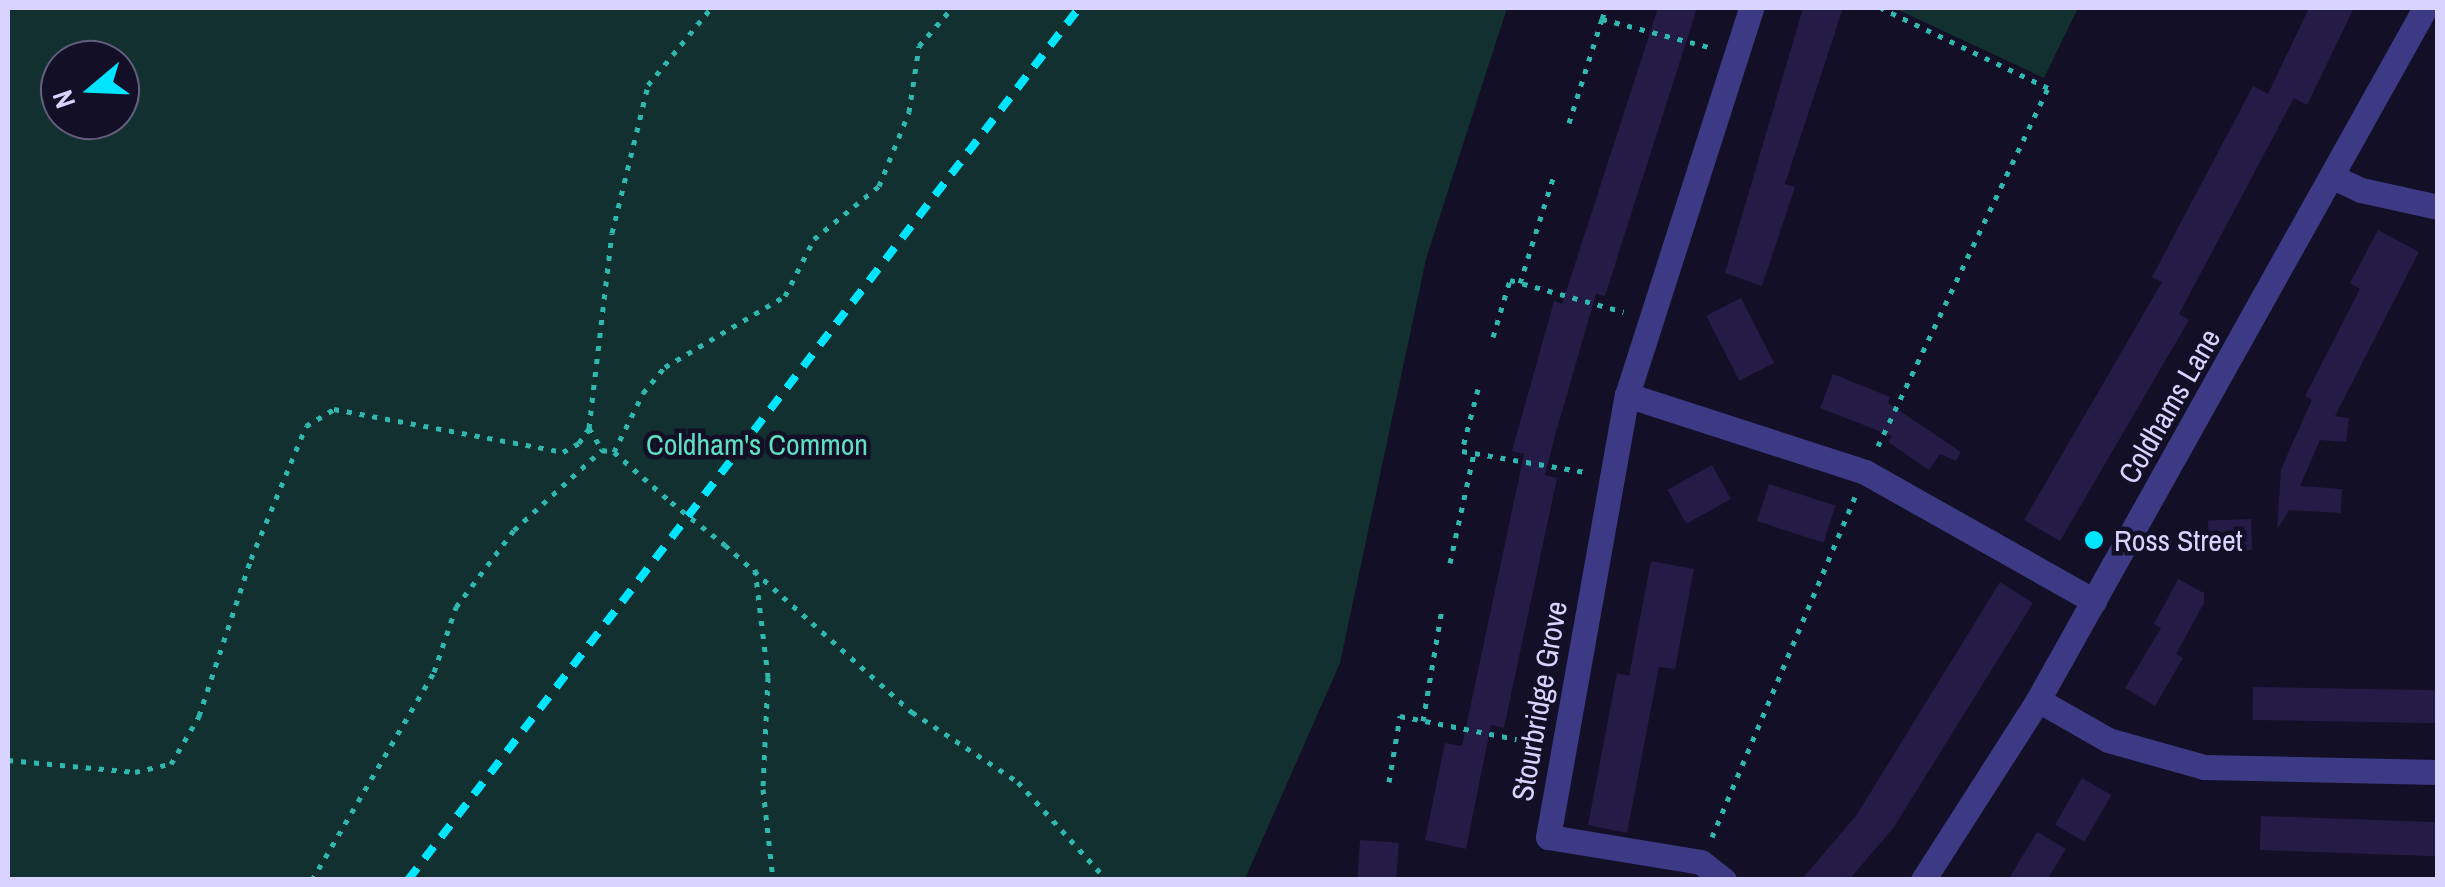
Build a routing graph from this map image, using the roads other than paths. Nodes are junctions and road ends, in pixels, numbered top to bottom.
1 (1752, 8) edge
2 (2425, 8) edge
3 (2333, 176) junction
4 (2438, 207) edge
5 (1627, 395) junction
6 (2094, 601) junction
7 (2038, 700) junction
8 (2438, 772) edge
9 (1724, 880) edge
10 (1923, 880) edge

1 - 5 street, Stourbridge Grove
2 - 3 street, Coldhams Lane
3 - 4 street
3 - 6 street, Coldhams Lane
5 - 6 street
5 - 9 street, Stourbridge Grove
6 - 7 street, Coldhams Lane
7 - 8 street
7 - 10 street, Coldhams Lane

